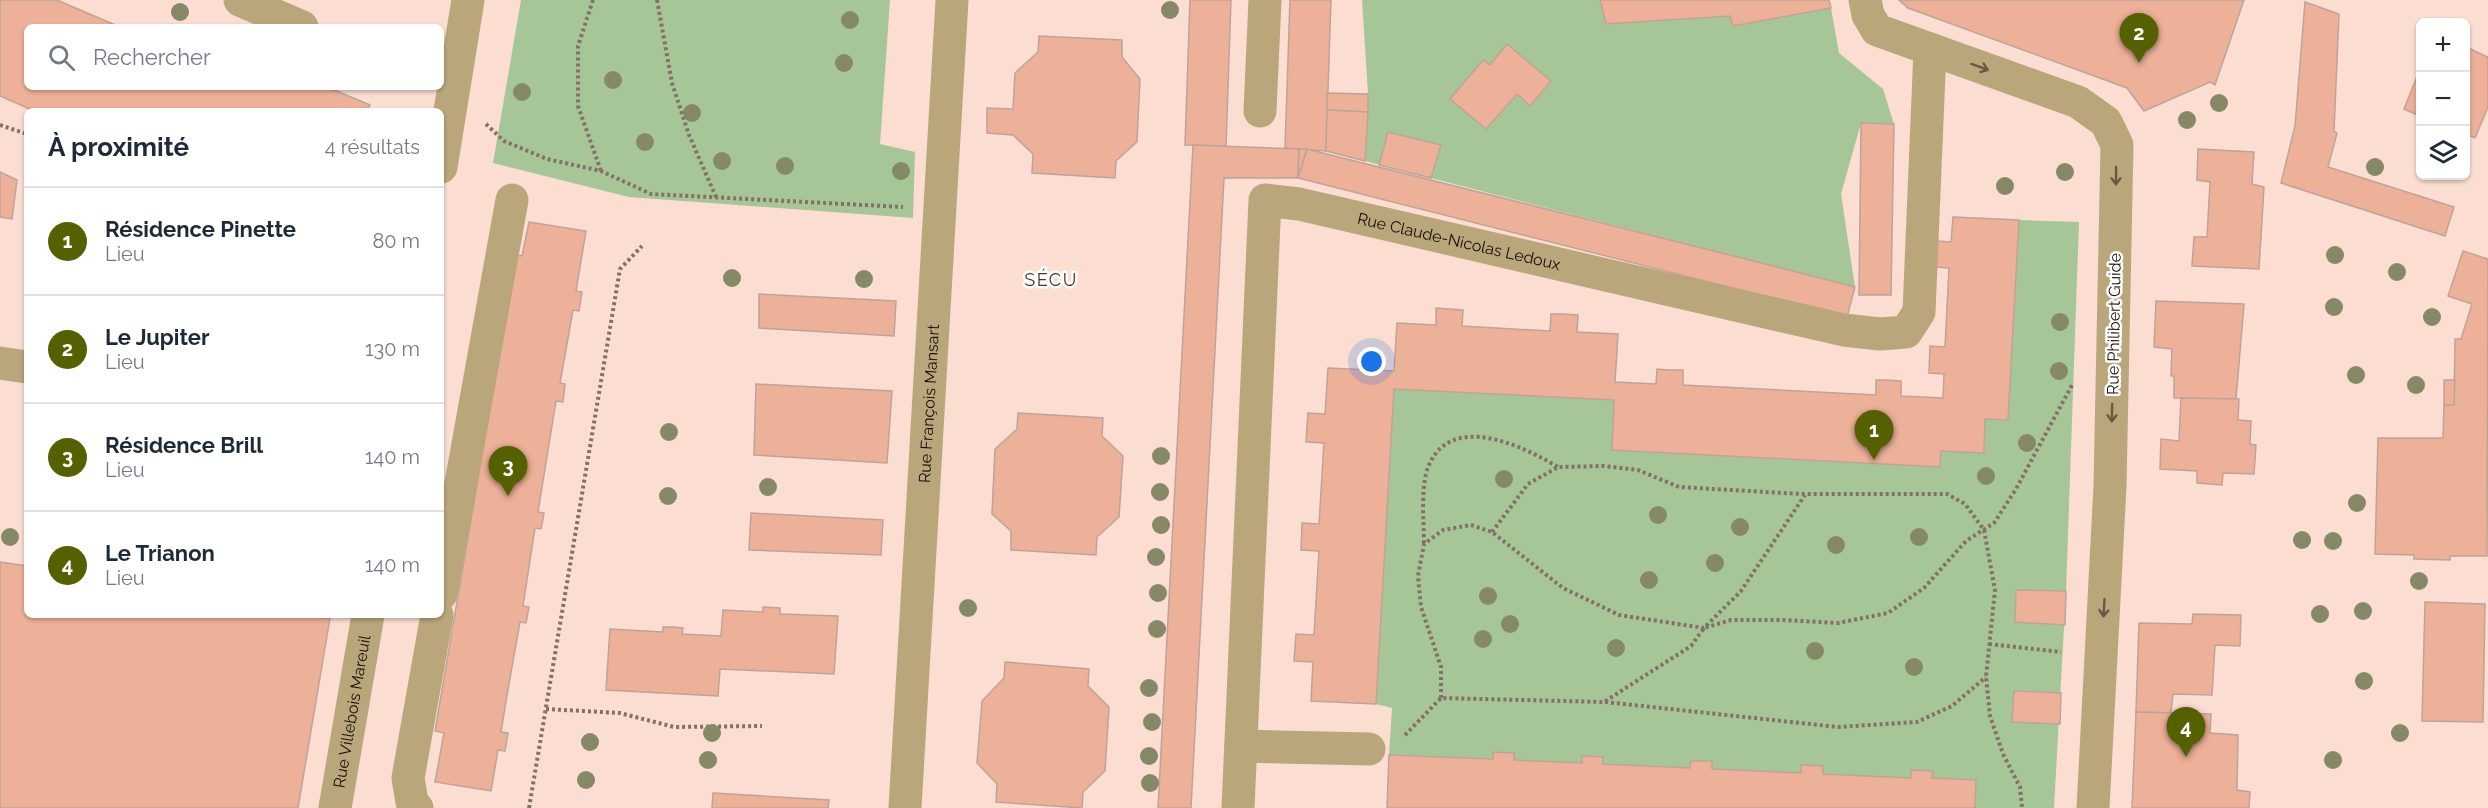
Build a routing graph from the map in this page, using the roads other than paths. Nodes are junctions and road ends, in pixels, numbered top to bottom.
1 (240, 0) edge
2 (468, 0) edge
3 (952, 0) edge
4 (1265, 0) edge
5 (1865, 0) edge
6 (295, 24) edge
7 (1930, 50) junction
8 (445, 90) edge
9 (444, 109) edge
10 (1260, 111) dead end
11 (512, 200) dead end
12 (0, 363) edge
13 (24, 367) edge
14 (444, 577) edge
15 (367, 618) edge
16 (436, 618) edge
17 (1241, 746) junction
18 (1369, 749) road end
19 (335, 808) edge
20 (417, 808) edge
21 (905, 808) edge
22 (1238, 808) edge
23 (2092, 808) edge

1 - 6 street
2 - 8 street
3 - 21 street, Rue François Mansart
4 - 10 street
5 - 7 street, Rue Philibert Guide
7 - 17 street, Rue Claude-Nicolas Ledoux
7 -> 23 street, Rue Philibert Guide
8 - 9 street
11 - 14 street
12 - 13 street
15 - 19 street, Rue Villebois Mareuil
16 - 20 street
17 - 18 street
17 - 22 street, Rue Claude-Nicolas Ledoux

